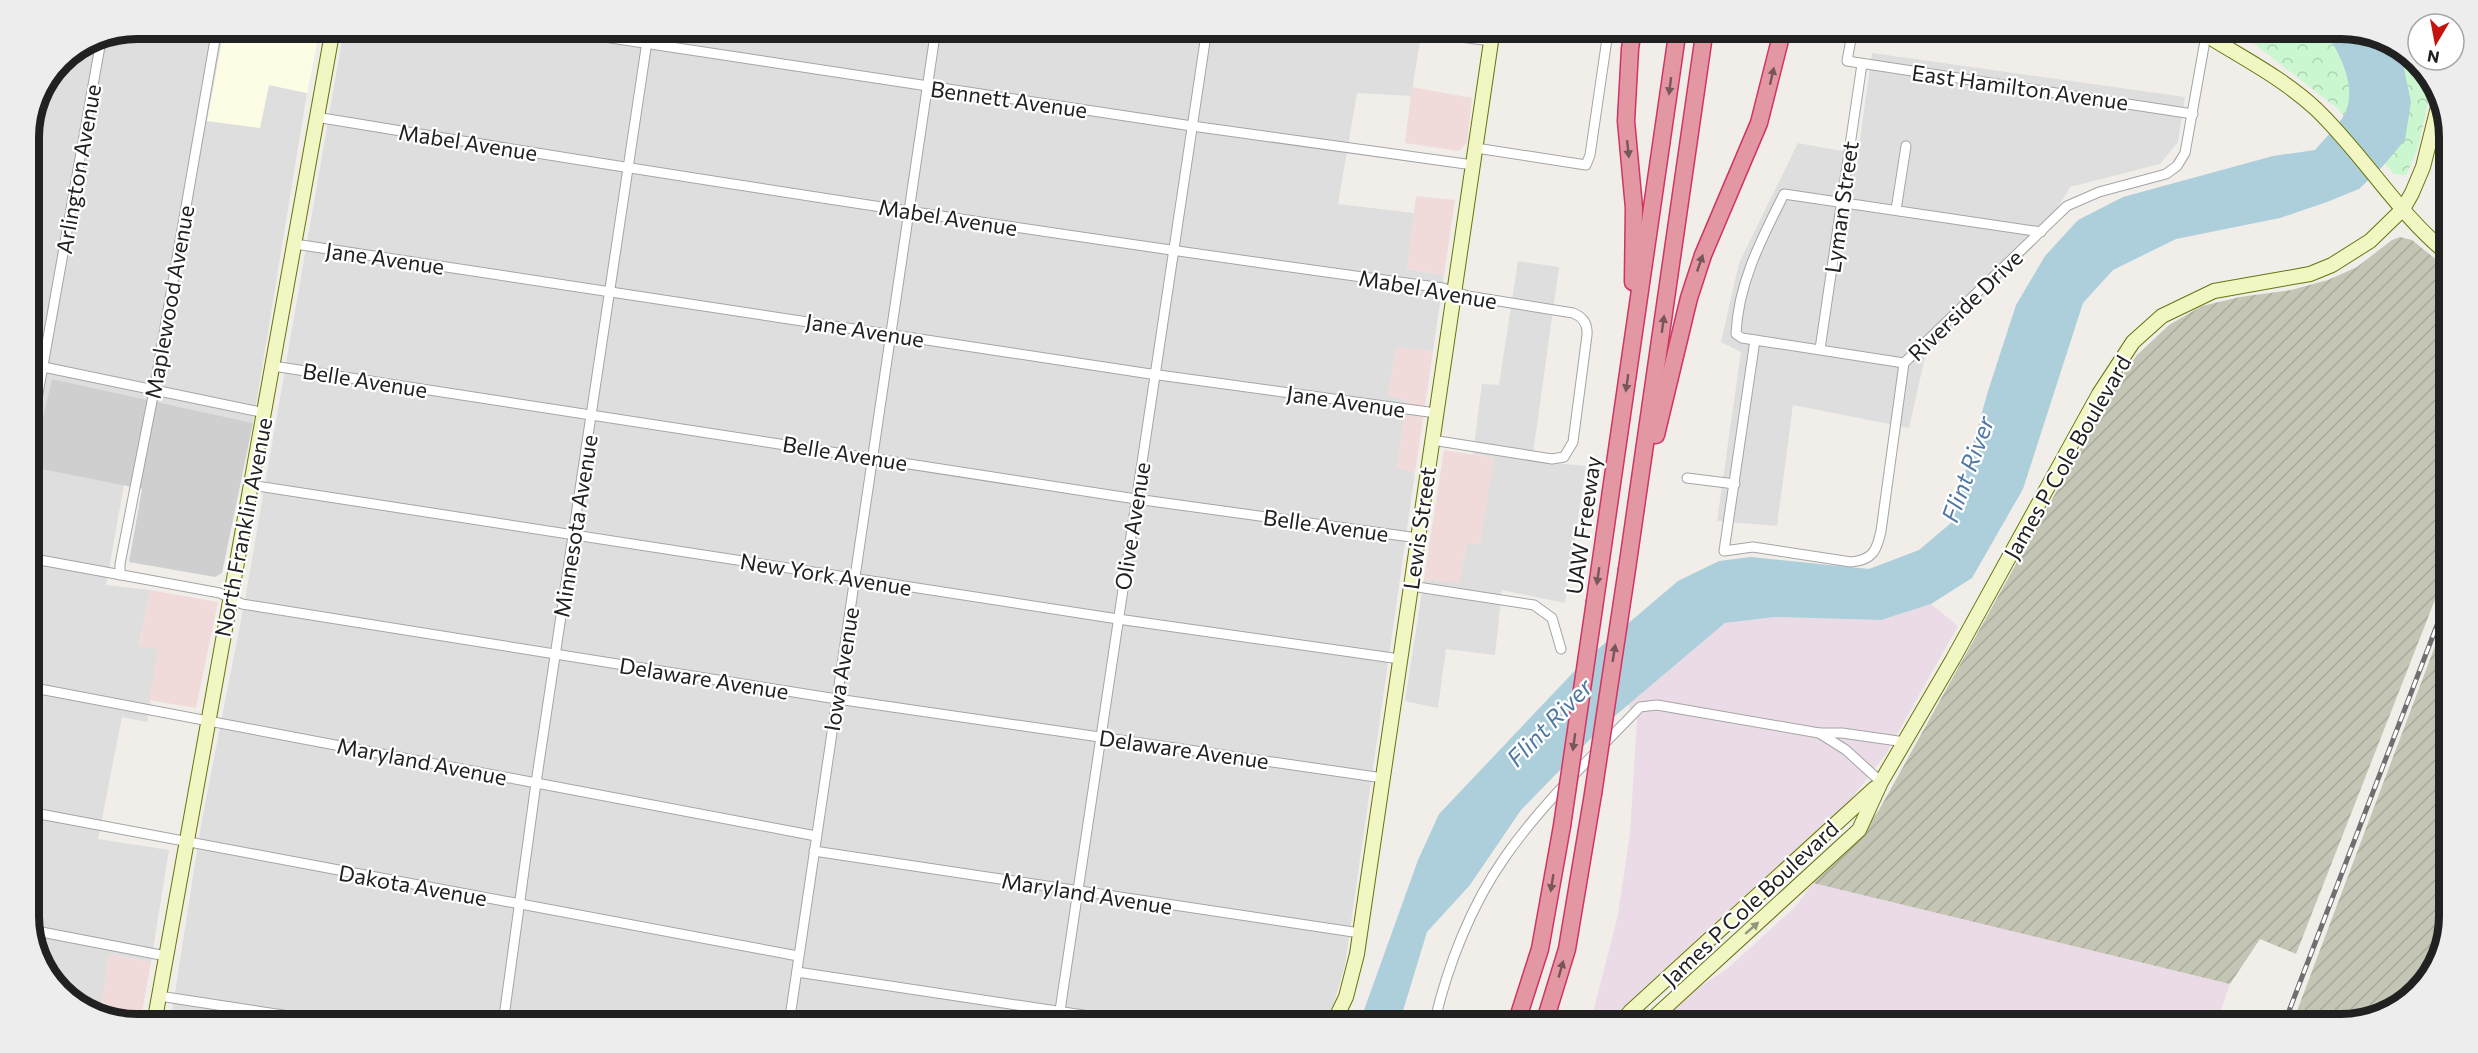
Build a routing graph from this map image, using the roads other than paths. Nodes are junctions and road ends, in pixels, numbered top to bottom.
1 (215, 39) edge
2 (331, 39) edge
3 (615, 39) edge
4 (648, 39) edge
5 (935, 39) edge
6 (1204, 39) edge
7 (1491, 39) edge
8 (1605, 39) edge
9 (1631, 39) edge
10 (1676, 39) edge
11 (1702, 39) edge
12 (1780, 39) edge
13 (1850, 39) edge
14 (2204, 39) edge
15 (2217, 39) edge
16 (647, 44) junction
17 (100, 46) edge
18 (1862, 64) junction
19 (928, 87) junction
20 (2193, 114) junction
21 (2436, 114) edge
22 (316, 117) junction
23 (1192, 126) junction
24 (1906, 146) dead end
25 (1476, 148) junction
26 (1473, 165) junction
27 (629, 167) junction
28 (1841, 203) junction
29 (2403, 209) junction
30 (1896, 210) junction
31 (909, 211) junction
32 (2041, 231) junction
33 (295, 244) junction
34 (2439, 246) edge
35 (1173, 251) junction
36 (610, 291) junction
37 (1455, 292) junction
38 (890, 334) junction
39 (1755, 340) junction
40 (1820, 349) junction
41 (1631, 356) junction
42 (1904, 363) junction
43 (39, 366) edge
44 (273, 366) junction
45 (43, 367) junction
46 (1155, 375) junction
47 (39, 389) edge
48 (154, 391) junction
49 (265, 413) junction
50 (1436, 413) junction
51 (592, 415) junction
52 (1432, 440) junction
53 (873, 457) junction
54 (1564, 457) joint
55 (1687, 478) dead end
56 (1734, 484) junction
57 (251, 485) junction
58 (1136, 499) junction
59 (574, 535) junction
60 (1418, 538) junction
61 (1630, 544) junction
62 (39, 560) edge
63 (120, 575) junction
64 (855, 579) junction
65 (1411, 586) junction
66 (230, 599) junction
67 (1118, 619) junction
68 (1562, 649) dead end
69 (556, 654) junction
70 (1400, 658) junction
71 (39, 689) edge
72 (837, 699) junction
73 (208, 720) junction
74 (1819, 733) junction
75 (1100, 738) junction
76 (1905, 742) junction
77 (1383, 778) junction
78 (1881, 782) junction
79 (536, 783) junction
80 (39, 814) edge
81 (816, 836) junction
82 (187, 843) junction
83 (814, 851) junction
84 (1076, 892) junction
85 (520, 904) junction
86 (40, 932) edge
87 (1360, 933) junction
88 (166, 956) junction
89 (798, 956) junction
90 (797, 972) junction
91 (159, 996) junction
92 (1060, 1012) junction
93 (156, 1014) edge
94 (277, 1014) edge
95 (504, 1014) edge
96 (791, 1014) edge
97 (1074, 1014) edge
98 (1337, 1014) edge
99 (1437, 1014) edge
100 (1519, 1014) edge
101 (1547, 1014) edge
102 (1628, 1014) edge
103 (1658, 1014) edge

1 - 48 street, Maplewood Avenue
2 - 22 street, North Franklin Avenue
3 - 16 street, Bennett Avenue
4 - 16 street, Minnesota Avenue
5 - 19 street, Iowa Avenue
6 - 23 street, Olive Avenue
7 - 25 street, Lewis Street
8 - 25 street
9 -> 41 highway
10 -> 41 highway, UAW Freeway
61 -> 11 highway
61 -> 12 highway
13 - 18 street, East Hamilton Avenue
14 - 20 street, Riverside Drive
15 - 29 street
16 - 19 street, Bennett Avenue
16 - 27 street, Minnesota Avenue
17 - 45 street, Arlington Avenue
18 - 20 street, East Hamilton Avenue
18 - 28 street, Lyman Street
19 - 23 street, Bennett Avenue
19 - 31 street, Iowa Avenue
20 - 32 street, Riverside Drive
21 - 29 street, James P Cole Boulevard
22 - 27 street, Mabel Avenue
22 - 33 street, North Franklin Avenue
23 - 26 street, Bennett Avenue
23 - 35 street, Olive Avenue
24 - 30 street
25 - 26 street, Lewis Street
26 - 37 street, Lewis Street
27 - 31 street, Mabel Avenue
27 - 36 street, Minnesota Avenue
28 - 30 street
28 - 39 street
28 - 40 street, Lyman Street
29 - 34 street
29 - 76 street, James P Cole Boulevard
30 - 32 street
31 - 35 street, Mabel Avenue
31 - 38 street, Iowa Avenue
32 - 42 street, Riverside Drive
33 - 36 street, Jane Avenue
33 - 44 street, North Franklin Avenue
35 - 37 street, Mabel Avenue
35 - 46 street, Olive Avenue
36 - 38 street, Jane Avenue
36 - 51 street, Minnesota Avenue
37 - 50 street, Lewis Street
37 - 54 street, Mabel Avenue
38 - 46 street, Jane Avenue
38 - 53 street, Iowa Avenue
39 - 40 street
39 - 56 street
40 - 42 street
41 -> 100 highway, UAW Freeway, bridge
42 - 56 street, Riverside Drive
43 - 45 street
44 - 49 street, North Franklin Avenue
44 - 51 street, Belle Avenue
45 - 47 street, Arlington Avenue
45 - 48 street
46 - 50 street, Jane Avenue
46 - 58 street, Olive Avenue
48 - 49 street
48 - 63 street, Maplewood Avenue
49 - 57 street, North Franklin Avenue
50 - 52 street, Lewis Street
51 - 53 street, Belle Avenue
51 - 59 street, Minnesota Avenue
52 - 54 street, Jane Avenue
52 - 60 street, Lewis Street
53 - 58 street, Belle Avenue
53 - 64 street, Iowa Avenue
55 - 56 street
57 - 59 street, New York Avenue
57 - 66 street, North Franklin Avenue
58 - 60 street, Belle Avenue
58 - 67 street, Olive Avenue
59 - 64 street, New York Avenue
59 - 69 street, Minnesota Avenue
60 - 65 street, Lewis Street
101 -> 61 highway, bridge
62 - 63 street, Delaware Avenue
63 - 66 street, Delaware Avenue
64 - 67 street, New York Avenue
64 - 72 street, Iowa Avenue
65 - 68 street
65 - 70 street, Lewis Street
66 - 69 street, Delaware Avenue
66 - 73 street, North Franklin Avenue
67 - 70 street, New York Avenue
67 - 75 street, Olive Avenue
69 - 72 street, Delaware Avenue
69 - 79 street, Minnesota Avenue
70 - 77 street, Lewis Street
71 - 73 street, Maryland Avenue
72 - 75 street, Delaware Avenue
72 - 81 street, Iowa Avenue
73 - 79 street, Maryland Avenue
73 - 82 street, North Franklin Avenue
74 - 76 street
74 - 78 street
74 - 99 street
75 - 77 street, Delaware Avenue
75 - 84 street, Olive Avenue
76 - 78 street, James P Cole Boulevard
77 - 87 street, Lewis Street
78 - 102 street, James P Cole Boulevard
103 -> 78 street, James P Cole Boulevard
79 - 81 street, Maryland Avenue
79 - 85 street, Minnesota Avenue
80 - 82 street, Dakota Avenue
81 - 83 street, Iowa Avenue
82 - 85 street, Dakota Avenue
82 - 88 street, North Franklin Avenue
83 - 84 street, Maryland Avenue
83 - 89 street, Iowa Avenue
84 - 87 street, Maryland Avenue
84 - 92 street, Olive Avenue
85 - 89 street, Dakota Avenue
85 - 95 street, Minnesota Avenue
86 - 88 street
87 - 98 street, Lewis Street
88 - 91 street, North Franklin Avenue
89 - 90 street, Iowa Avenue
90 - 92 street
90 - 96 street, Iowa Avenue
91 - 93 street, North Franklin Avenue
91 - 94 street
92 - 97 street

